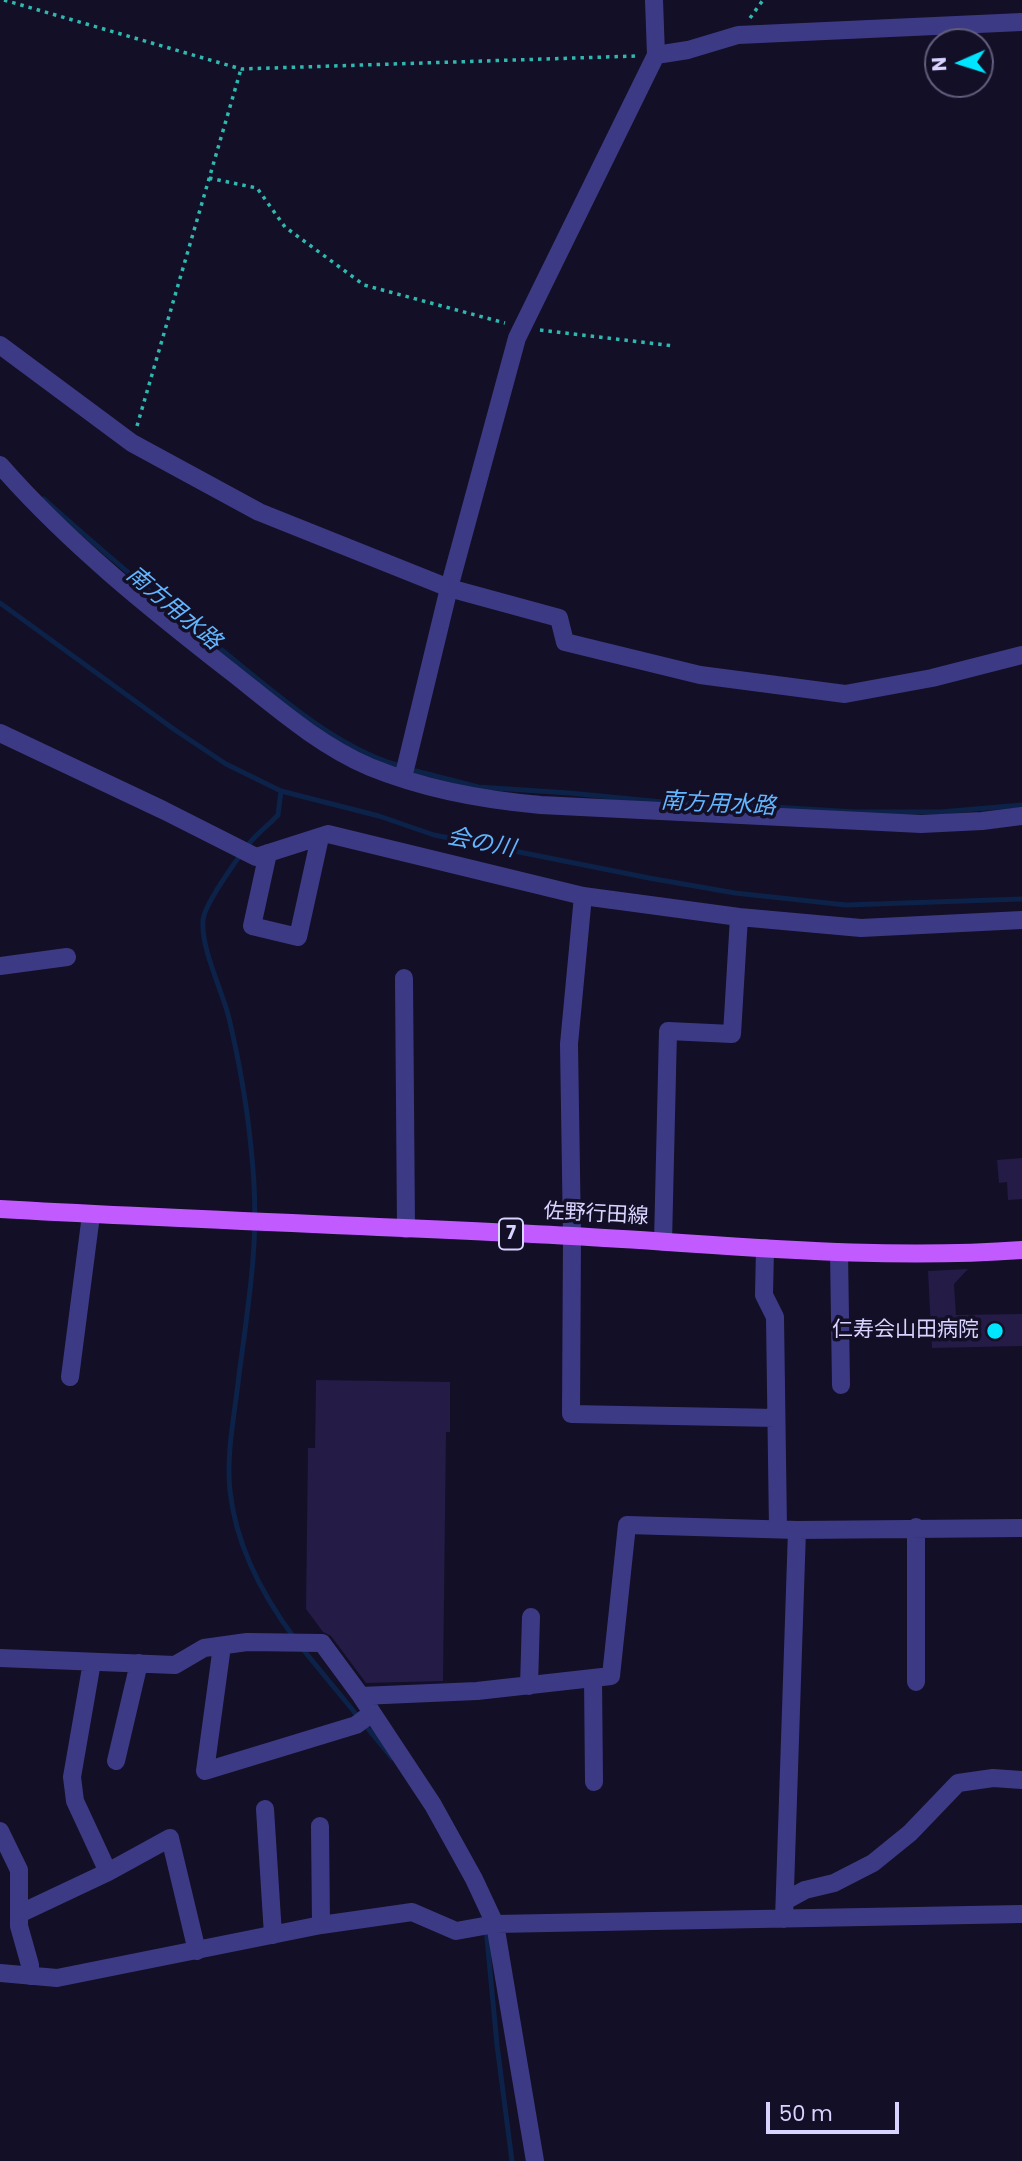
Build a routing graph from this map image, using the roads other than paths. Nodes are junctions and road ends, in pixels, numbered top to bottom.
1 (654, 0) edge
2 (1022, 22) edge
3 (656, 55) junction
4 (0, 345) edge
5 (0, 465) edge
6 (449, 588) junction
7 (1022, 654) edge
8 (0, 733) edge
9 (403, 778) junction
10 (1022, 816) edge
11 (320, 837) junction
12 (268, 853) junction
13 (583, 896) junction
14 (739, 917) junction
15 (1022, 920) edge
16 (67, 957) dead end
17 (0, 966) edge
18 (404, 978) dead end
19 (0, 1209) edge
20 (91, 1214) junction
21 (406, 1229) junction
22 (572, 1236) junction
23 (663, 1242) junction
24 (765, 1248) junction
25 (1022, 1250) edge
26 (839, 1252) junction
27 (70, 1377) dead end
28 (841, 1385) dead end
29 (776, 1418) junction
30 (916, 1527) junction
31 (1022, 1528) edge
32 (778, 1529) junction
33 (797, 1530) junction
34 (531, 1617) dead end
35 (222, 1646) junction
36 (0, 1658) edge
37 (92, 1661) junction
38 (139, 1663) junction
39 (593, 1678) junction
40 (916, 1682) dead end
41 (529, 1686) junction
42 (361, 1696) junction
43 (372, 1713) junction
44 (116, 1761) dead end
45 (1022, 1780) edge
46 (594, 1782) dead end
47 (265, 1809) dead end
48 (320, 1826) dead end
49 (0, 1831) edge
50 (107, 1872) junction
51 (784, 1910) junction
52 (1022, 1913) edge
53 (19, 1914) junction
54 (494, 1924) junction
55 (321, 1925) junction
56 (273, 1935) junction
57 (197, 1951) junction
58 (0, 1973) edge
59 (30, 1976) junction
60 (535, 2161) edge

1 - 3 street
2 - 3 street
3 - 6 street
4 - 6 street
5 - 9 street
6 - 7 street
6 - 9 street
8 - 12 street
9 - 10 street
11 - 12 street
11 - 12 street
11 - 13 street
13 - 14 street
13 - 22 street
14 - 15 street
14 - 23 street
16 - 17 street
18 - 21 street
19 - 20 main road, 佐野行田線 / 7
20 - 21 main road, 佐野行田線 / 7
20 - 27 street
21 - 22 main road, 佐野行田線 / 7
22 - 23 main road, 佐野行田線 / 7
22 - 29 street
23 - 24 main road, 佐野行田線 / 7
24 - 26 main road, 佐野行田線 / 7
24 - 29 street
25 - 26 main road, 佐野行田線 / 7
26 - 28 street
29 - 32 street
30 - 31 street
30 - 33 street
30 - 40 street
32 - 33 street
32 - 39 street
33 - 51 street
34 - 41 street
35 - 38 street
35 - 42 street
35 - 43 street
36 - 37 street
37 - 38 street
37 - 50 street
38 - 44 street
39 - 41 street
39 - 46 street
41 - 42 street
42 - 43 street
43 - 54 street
45 - 51 street
47 - 56 street
48 - 55 street
49 - 53 street
50 - 53 street
50 - 57 street
51 - 52 street
51 - 54 street
53 - 59 street
54 - 55 street
54 - 60 street
55 - 56 street
56 - 57 street
57 - 59 street
58 - 59 street

